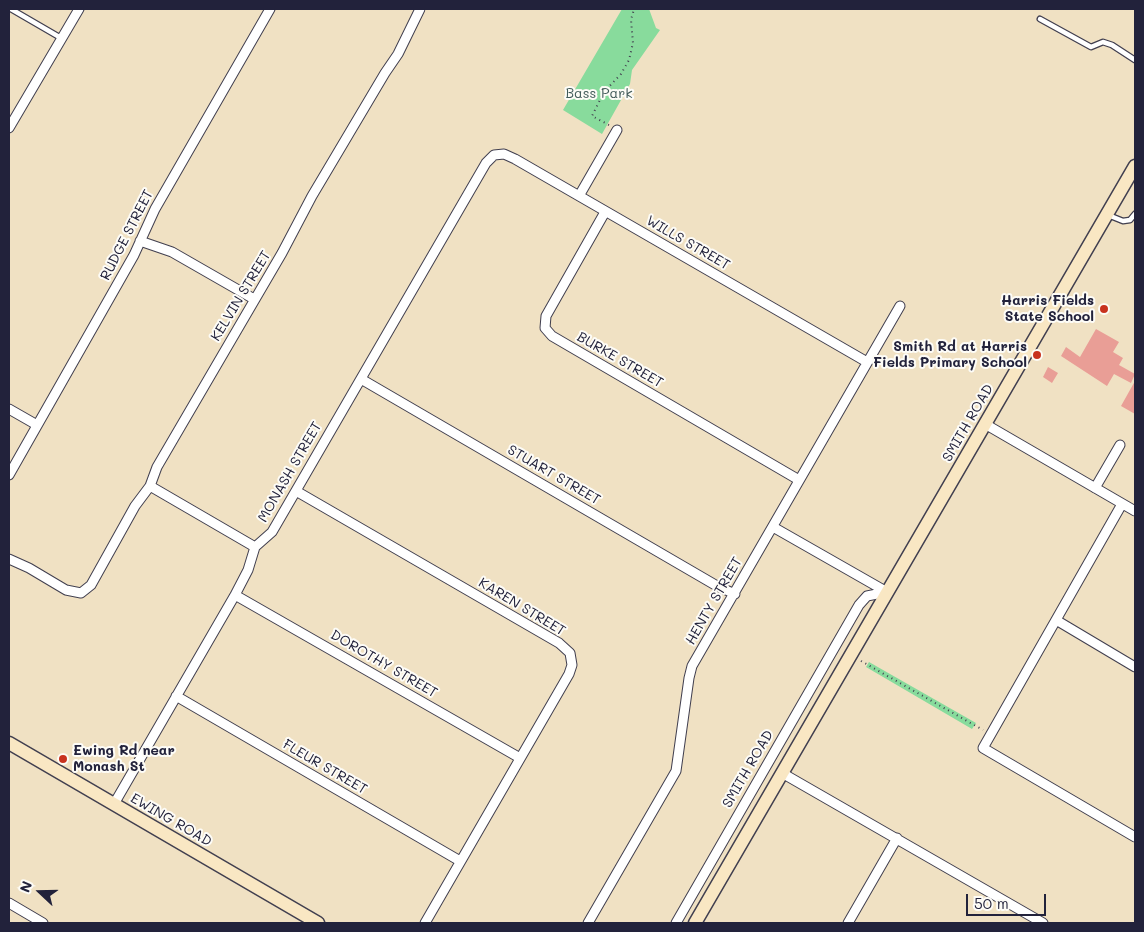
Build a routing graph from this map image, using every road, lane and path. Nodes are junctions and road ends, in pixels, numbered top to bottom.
1 (11, 9) edge
2 (79, 9) edge
3 (270, 9) edge
4 (420, 9) edge
5 (634, 9) edge
6 (1040, 19) dead end
7 (62, 38) junction
8 (1135, 60) edge
9 (9, 128) edge
10 (617, 130) joint
11 (494, 155) joint
12 (1135, 166) edge
13 (579, 196) junction
14 (605, 212) junction
15 (1135, 214) edge
16 (1107, 215) junction
17 (140, 241) junction
18 (254, 299) junction
19 (900, 306) dead end
20 (867, 362) junction
21 (360, 379) junction
22 (9, 409) edge
23 (985, 424) junction
24 (37, 425) junction
25 (1120, 445) dead end
26 (9, 475) edge
27 (799, 480) junction
28 (150, 486) junction
29 (1095, 488) junction
30 (296, 491) junction
31 (1122, 504) junction
32 (1135, 511) edge
33 (773, 527) junction
34 (255, 547) junction
35 (9, 559) edge
36 (887, 592) junction
37 (235, 594) junction
38 (735, 594) junction
39 (1056, 620) junction
40 (861, 660) dead end
41 (1135, 667) edge
42 (176, 696) junction
43 (990, 734) junction
44 (9, 743) edge
45 (520, 758) junction
46 (782, 773) junction
47 (114, 804) junction
48 (1135, 837) edge
49 (897, 838) junction
50 (460, 861) junction
51 (9, 903) edge
52 (315, 922) edge
53 (44, 923) edge
54 (425, 923) edge
55 (588, 923) edge
56 (676, 923) edge
57 (695, 923) edge
58 (848, 923) edge
59 (1043, 923) edge

1 - 7 lane
2 - 7 street
3 - 17 street, RUDGE STREET
4 - 18 street, KELVIN STREET
5 - 10 path
6 - 8 lane
7 - 9 street
10 - 13 street
11 - 13 street, WILLS STREET
11 - 21 street, MONASH STREET
12 - 16 street, SMITH ROAD
13 - 14 street, WILLS STREET
14 - 20 street, WILLS STREET
14 - 27 street, BURKE STREET
15 - 16 lane
16 - 23 street, SMITH ROAD
17 - 18 street
17 - 24 street, RUDGE STREET
18 - 28 street, KELVIN STREET
19 - 20 street, HENTY STREET
20 - 27 street, HENTY STREET
21 - 30 street, MONASH STREET
21 - 38 street, STUART STREET
22 - 24 street
23 - 29 street
23 - 36 street, SMITH ROAD
24 - 26 street, RUDGE STREET
25 - 29 street
27 - 33 street, HENTY STREET
28 - 34 street
28 - 35 street, KELVIN STREET
29 - 31 street
30 - 34 street, MONASH STREET
30 - 45 street, KAREN STREET
31 - 32 street
31 - 39 street
33 - 36 street
33 - 38 street, HENTY STREET
34 - 37 street, MONASH STREET
36 - 46 street, SMITH ROAD
36 - 56 street, SMITH ROAD
37 - 42 street, MONASH STREET
37 - 45 street, DOROTHY STREET
38 - 55 street, HENTY STREET
39 - 41 street
39 - 43 street
40 - 43 path
42 - 47 street, MONASH STREET
42 - 50 street, FLEUR STREET
43 - 48 street
44 - 47 street, EWING ROAD
45 - 50 street, KAREN STREET
46 - 49 street
46 - 57 street, SMITH ROAD
47 - 52 street, EWING ROAD
49 - 58 street
49 - 59 street
50 - 54 street, KAREN STREET
51 - 53 street

